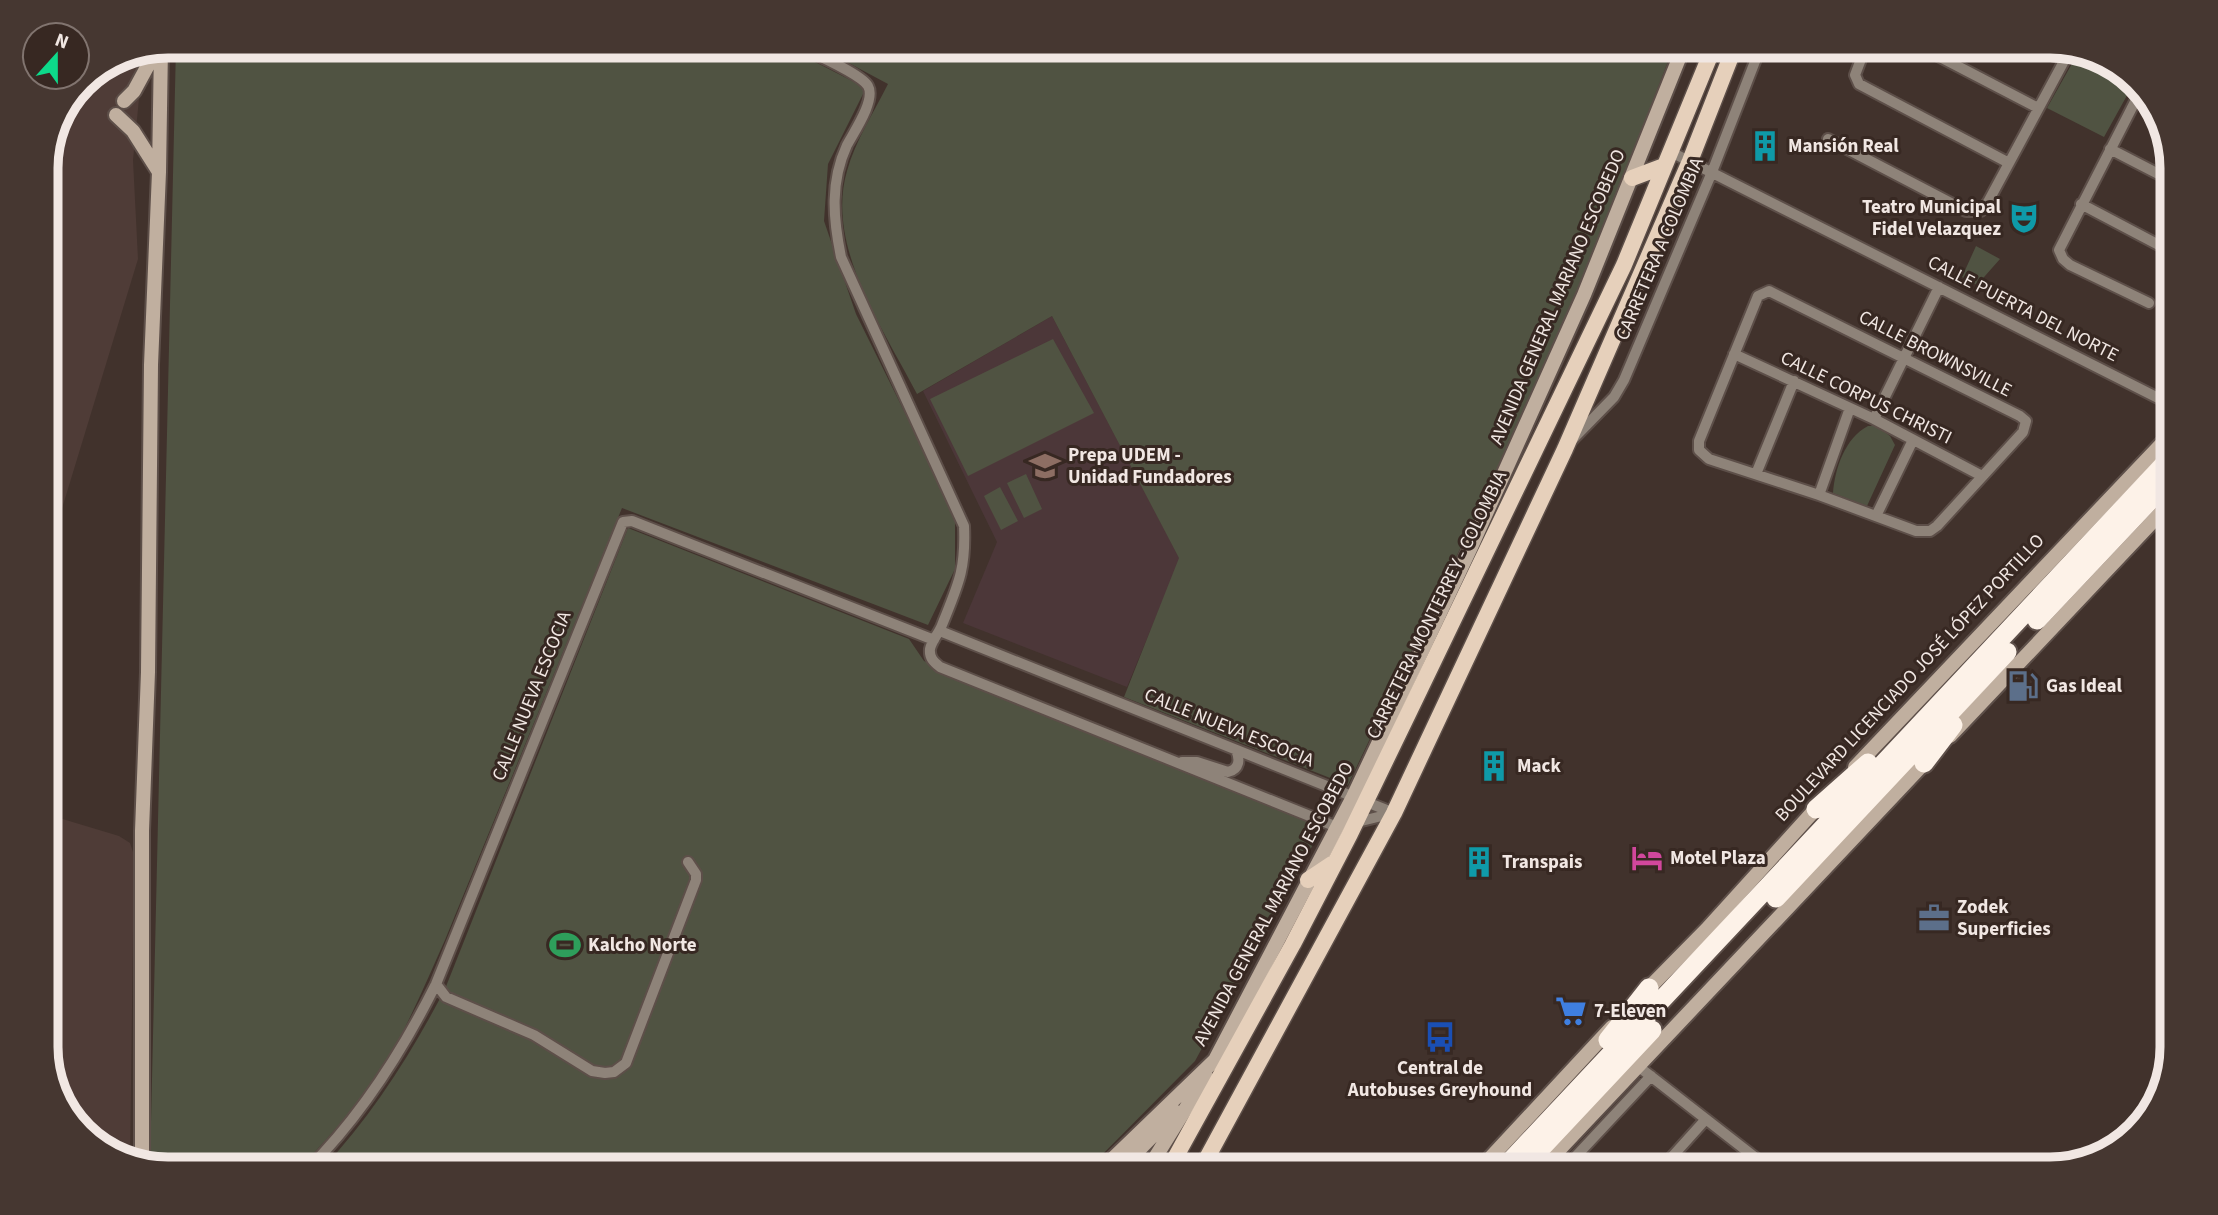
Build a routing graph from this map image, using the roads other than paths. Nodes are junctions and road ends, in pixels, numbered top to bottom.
1 (821, 58) edge
2 (1679, 58) edge
3 (1709, 58) edge
4 (1730, 58) edge
5 (1756, 58) edge
6 (1861, 58) edge
7 (1942, 58) edge
8 (152, 59) edge
9 (159, 59) edge
10 (2065, 59) edge
11 (2136, 99) edge
12 (124, 101) dead end
13 (2038, 108) junction
14 (116, 115) dead end
15 (1828, 139) dead end
16 (2110, 149) junction
17 (1667, 159) junction
18 (1690, 161) junction
19 (2009, 163) junction
20 (159, 172) junction
21 (1712, 172) junction
22 (2160, 175) edge
23 (1632, 178) junction
24 (2081, 204) junction
25 (2160, 247) edge
26 (1939, 287) junction
27 (2149, 303) dead end
28 (1734, 354) junction
29 (1904, 358) junction
30 (1794, 381) junction
31 (2160, 399) edge
32 (1850, 408) junction
33 (1874, 419) junction
34 (1913, 440) junction
35 (2160, 446) edge
36 (1565, 449) junction
37 (2160, 469) edge
38 (1755, 474) junction
39 (1982, 476) junction
40 (2160, 490) edge
41 (1819, 495) junction
42 (2160, 507) edge
43 (2160, 512) edge
44 (1876, 516) junction
45 (2112, 541) junction
46 (937, 635) junction
47 (1984, 676) junction
48 (1926, 717) junction
49 (1236, 750) junction
50 (1176, 762) junction
51 (1924, 763) junction
52 (1359, 799) junction
53 (1816, 809) junction
54 (1394, 813) junction
55 (1356, 823) junction
56 (1337, 827) junction
57 (688, 862) dead end
58 (1335, 863) junction
59 (1308, 880) junction
60 (436, 984) junction
61 (1648, 988) junction
62 (1215, 1060) junction
63 (1645, 1071) junction
64 (1199, 1088) junction
65 (1573, 1095) junction
66 (1706, 1119) junction
67 (1164, 1141) junction
68 (142, 1154) edge
69 (320, 1157) edge
70 (1115, 1157) edge
71 (1132, 1157) edge
72 (1150, 1157) edge
73 (1155, 1157) edge
74 (1176, 1157) edge
75 (1208, 1157) edge
76 (1492, 1157) edge
77 (1515, 1157) edge
78 (1533, 1157) edge
79 (1555, 1157) edge
80 (1575, 1157) edge
81 (1672, 1157) edge
82 (1754, 1157) edge

1 - 46 street
2 - 23 street, AVENIDA GENERAL MARIANO ESCOBEDO
3 - 17 main road, CARRETERA MONTERREY - COLOMBIA
4 - 18 main road
5 - 21 street, CARRETERA A COLOMBIA
6 - 19 street
7 - 13 street
8 - 12 street
9 - 20 street
10 - 13 street
11 - 16 street
13 - 19 street
14 - 20 street
15 - 19 street
16 - 22 street
16 - 24 street
17 - 18 street, CALLE PUERTA DEL NORTE
17 - 23 main road
17 - 52 main road, CARRETERA MONTERREY - COLOMBIA
18 - 21 street, CALLE PUERTA DEL NORTE
18 - 36 main road
20 - 68 street
21 - 26 street, CALLE PUERTA DEL NORTE
21 - 36 street, CARRETERA A COLOMBIA
23 - 52 street, AVENIDA GENERAL MARIANO ESCOBEDO
24 - 25 street
24 - 27 street
26 - 29 street
26 - 31 street, CALLE PUERTA DEL NORTE
28 - 29 street, CALLE BROWNSVILLE
28 - 30 street, CALLE CORPUS CHRISTI
28 - 38 street, CALLE BROWNSVILLE
29 - 33 street
29 - 39 street, CALLE BROWNSVILLE
30 - 32 street, CALLE CORPUS CHRISTI
30 - 38 street
32 - 33 street, CALLE CORPUS CHRISTI
32 - 41 street
33 - 34 street, CALLE CORPUS CHRISTI
34 - 39 street, CALLE CORPUS CHRISTI
34 - 44 street
35 - 53 street, BOULEVARD LICENCIADO JOSÉ LÓPEZ PORTILLO
36 - 54 main road
37 - 48 highway, BOULEVARD LICENCIADO JOSÉ LÓPEZ PORTILLO
38 - 41 street, CALLE BROWNSVILLE
39 - 44 street, CALLE BROWNSVILLE
40 - 45 highway
41 - 44 street, CALLE BROWNSVILLE
42 - 45 highway
43 - 51 street
45 - 47 highway
46 - 49 street, CALLE NUEVA ESCOCIA
46 - 50 street
46 - 60 street, CALLE NUEVA ESCOCIA
47 - 51 highway
47 - 78 highway
48 - 53 highway
48 - 65 highway, BOULEVARD LICENCIADO JOSÉ LÓPEZ PORTILLO
49 - 50 street
49 - 52 street, CALLE NUEVA ESCOCIA
50 - 56 street
51 - 63 street
52 - 54 street, CALLE NUEVA ESCOCIA
52 - 55 main road, CARRETERA MONTERREY - COLOMBIA
52 - 56 street, AVENIDA GENERAL MARIANO ESCOBEDO
53 - 61 street, BOULEVARD LICENCIADO JOSÉ LÓPEZ PORTILLO
54 - 55 street
54 - 75 main road
55 - 56 street
55 - 58 main road, CARRETERA MONTERREY - COLOMBIA
56 - 59 street, AVENIDA GENERAL MARIANO ESCOBEDO
57 - 60 street
58 - 59 main road
58 - 74 main road, CARRETERA MONTERREY - COLOMBIA
59 - 62 street, AVENIDA GENERAL MARIANO ESCOBEDO
60 - 69 street, CALLE NUEVA ESCOCIA
61 - 65 highway
61 - 76 street, BOULEVARD LICENCIADO JOSÉ LÓPEZ PORTILLO
62 - 64 street
62 - 70 street, AVENIDA GENERAL MARIANO ESCOBEDO
63 - 66 street
63 - 79 street
63 - 80 street
64 - 67 street
64 - 71 street
65 - 77 highway, BOULEVARD LICENCIADO JOSÉ LÓPEZ PORTILLO
66 - 81 street
66 - 82 street
67 - 72 street
67 - 73 street

